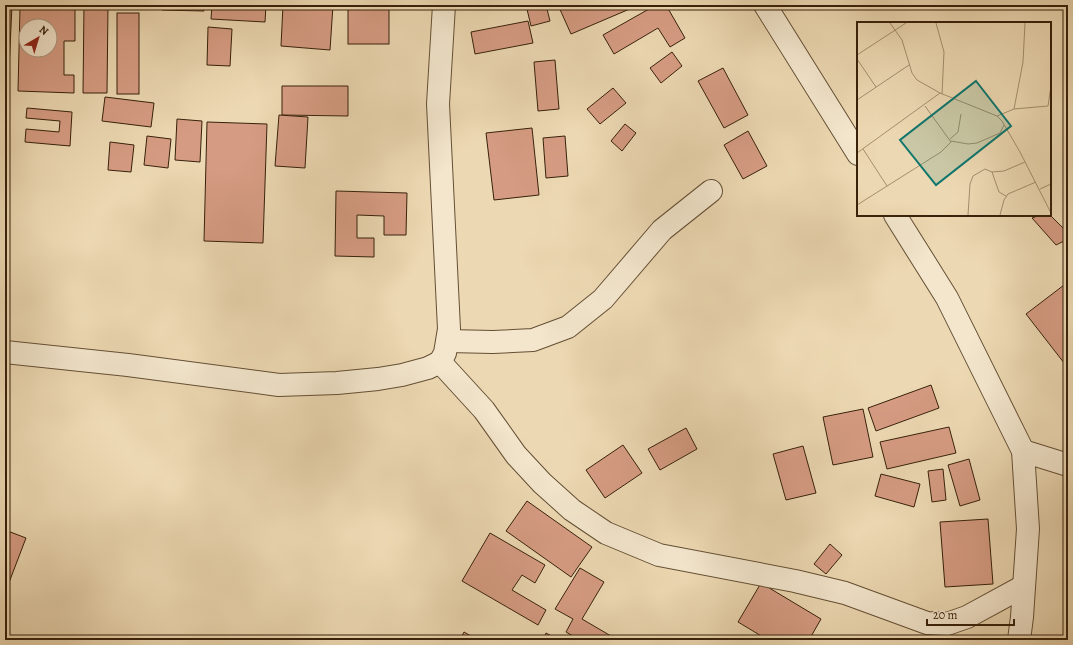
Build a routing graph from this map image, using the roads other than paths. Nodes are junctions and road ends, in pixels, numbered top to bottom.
1 (444, 5) edge
2 (765, 5) edge
3 (857, 152) edge
4 (711, 191) dead end
5 (897, 216) edge
6 (448, 341) junction
7 (5, 352) edge
8 (440, 362) junction
9 (1023, 451) junction
10 (1068, 466) edge
11 (1024, 586) junction
12 (1019, 640) edge

1 - 6 street
2 - 3 street
4 - 6 street
5 - 9 street
6 - 8 street
7 - 8 street
8 - 11 street
9 - 10 street
9 - 11 street
11 - 12 street

